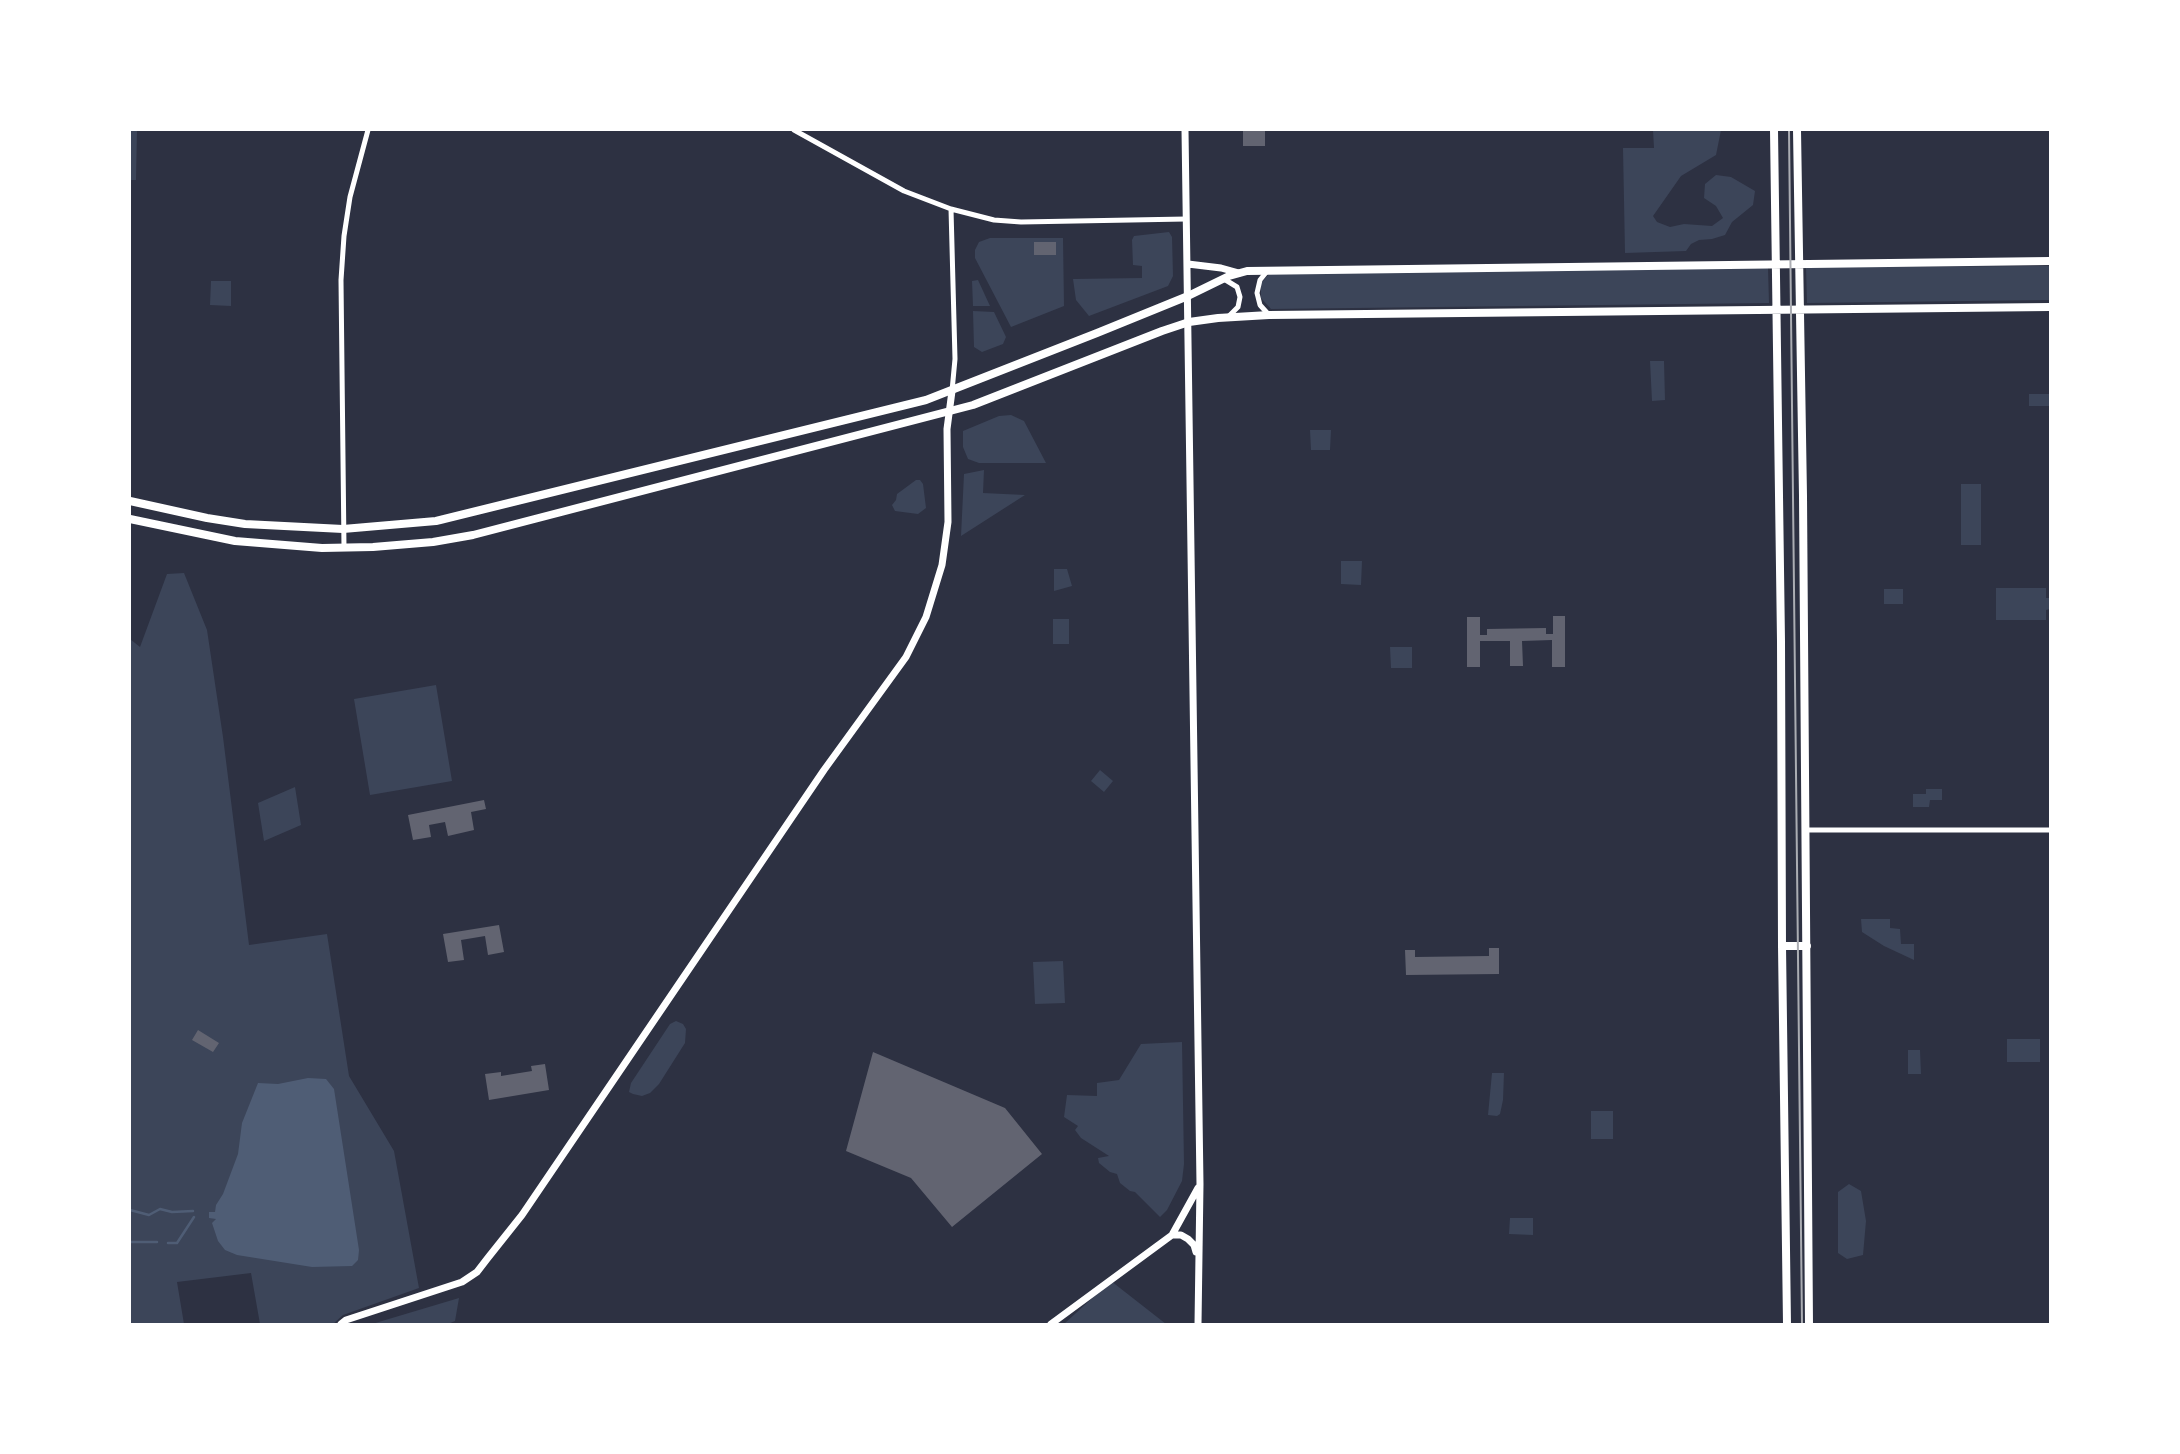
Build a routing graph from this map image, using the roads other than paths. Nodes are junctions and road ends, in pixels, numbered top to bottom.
1 (369, 130) edge
2 (794, 130) edge
3 (1185, 130) edge
4 (1774, 130) edge
5 (1797, 130) edge
6 (951, 209) junction
7 (1186, 219) junction
8 (2050, 261) edge
9 (1775, 263) junction
10 (1798, 263) junction
11 (1188, 264) junction
12 (1268, 270) junction
13 (1240, 273) junction
14 (1223, 279) junction
15 (1188, 296) junction
16 (2050, 307) edge
17 (1799, 310) junction
18 (1776, 311) junction
19 (1269, 315) junction
20 (1226, 317) junction
21 (1189, 323) junction
22 (953, 391) junction
23 (950, 411) junction
24 (130, 500) edge
25 (130, 519) edge
26 (343, 528) junction
27 (344, 548) junction
28 (1805, 830) junction
29 (2050, 830) edge
30 (1782, 946) junction
31 (1807, 946) junction
32 (1200, 1184) junction
33 (1172, 1235) junction
34 (1198, 1256) junction
35 (341, 1325) edge
36 (1051, 1325) edge
37 (1198, 1325) edge
38 (1787, 1325) edge
39 (1809, 1325) edge

1 - 26 street
2 - 6 street
3 - 7 street
4 - 9 main road
5 - 10 main road
6 - 7 street
6 - 22 street
7 - 11 street
8 - 10 main road
9 - 10 main road
9 - 12 main road
9 - 18 main road
10 - 17 main road
11 - 13 street
11 - 15 street
12 - 13 main road
12 - 19 street
13 - 14 main road
14 - 15 main road
14 - 20 street
15 - 21 street
15 - 22 main road
16 - 17 main road
17 - 18 main road
17 - 28 main road
18 - 19 main road
18 - 30 main road
19 - 20 main road
20 - 21 main road
21 - 23 main road
21 - 32 street
22 - 23 street
22 - 26 main road
23 - 27 main road
23 - 35 street
24 - 26 main road
25 - 27 main road
26 - 27 street
28 - 29 street
28 - 31 main road
30 - 31 main road
30 - 38 main road
31 - 39 main road
32 - 33 street
32 - 34 street
33 - 34 street
33 - 36 street
34 - 37 street

